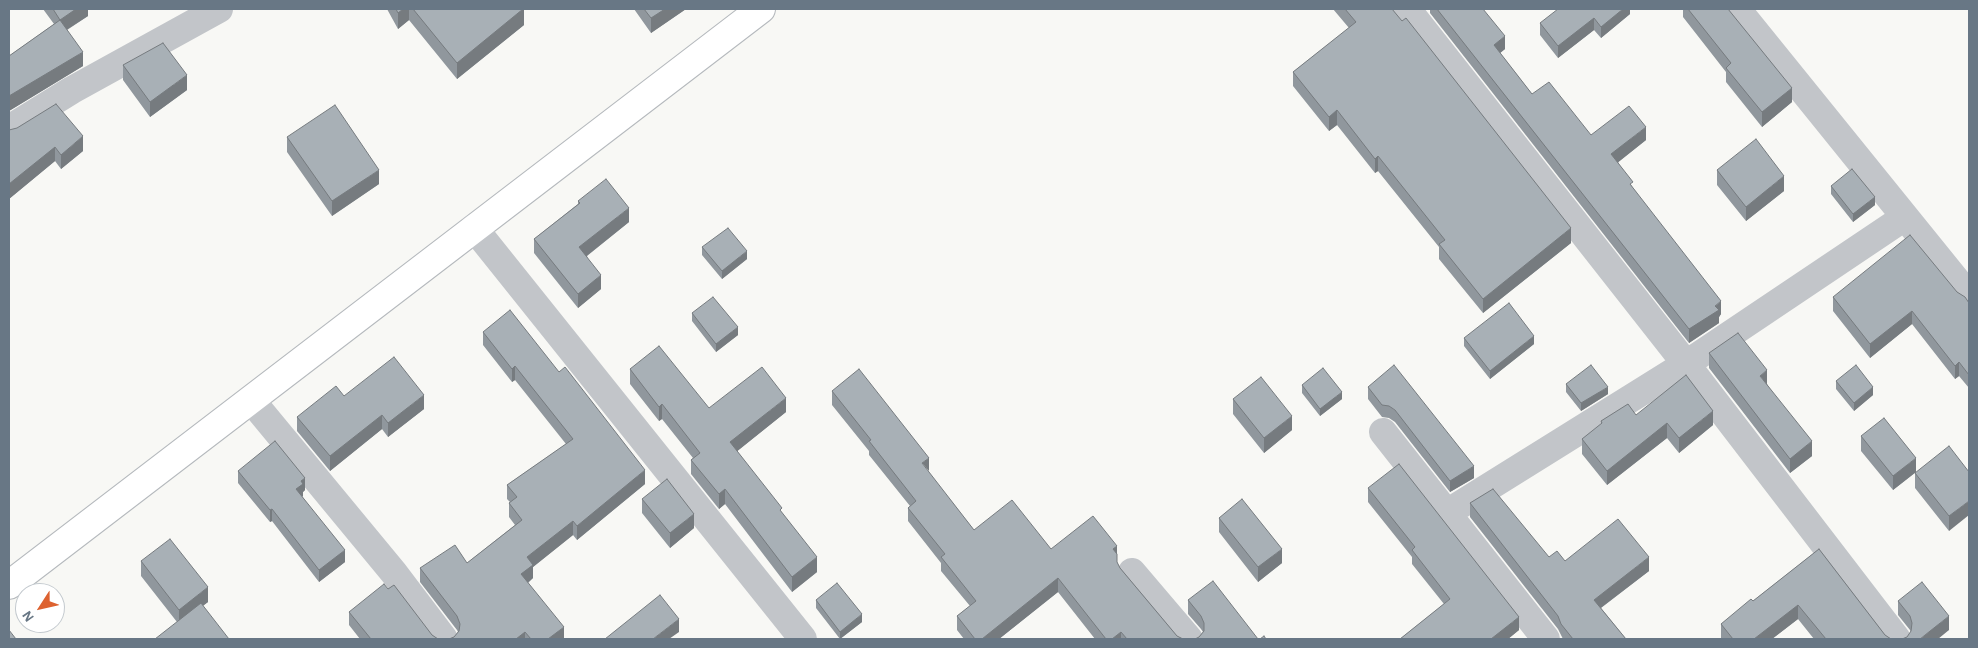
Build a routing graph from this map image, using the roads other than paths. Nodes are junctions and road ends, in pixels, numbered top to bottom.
1 (219, 9) edge
2 (761, 9) edge
3 (1407, 9) edge
4 (1737, 9) edge
5 (9, 129) edge
6 (1905, 216) junction
7 (474, 228) junction
8 (1969, 296) edge
9 (1686, 364) junction
10 (251, 400) junction
11 (1384, 432) dead end
12 (1447, 513) junction
13 (1132, 572) dead end
14 (9, 585) edge
15 (444, 639) edge
16 (803, 639) edge
17 (1189, 639) edge
18 (1546, 639) edge
19 (1897, 639) edge

1 - 5 street
2 - 7 main road
3 - 9 street
4 - 6 street
6 - 8 street
6 - 9 street
7 - 10 main road
7 - 16 street
9 - 12 street
9 - 19 street
10 - 14 main road
10 - 15 street
11 - 12 street
12 - 18 street
13 - 17 street

